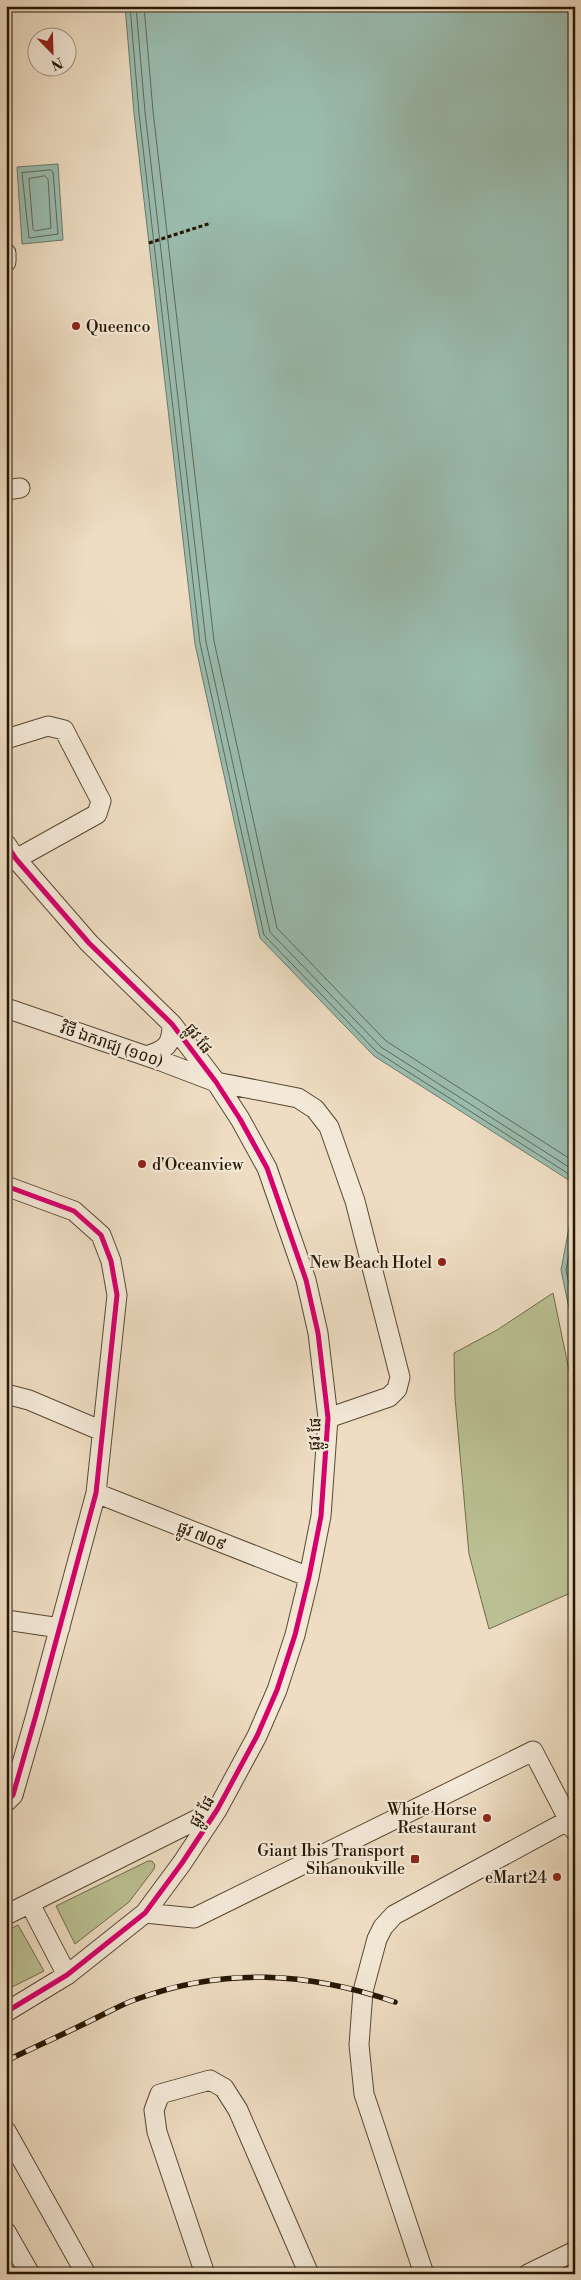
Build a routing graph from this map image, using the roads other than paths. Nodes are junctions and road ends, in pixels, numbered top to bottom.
1 (6, 253) edge
2 (6, 262) edge
3 (6, 739) edge
4 (11, 852) edge
5 (6, 1008) edge
6 (172, 1024) junction
7 (146, 1056) junction
8 (216, 1082) junction
9 (6, 1186) edge
10 (6, 1394) edge
11 (328, 1418) junction
12 (102, 1431) junction
13 (96, 1493) junction
14 (309, 1577) junction
15 (6, 1620) edge
16 (60, 1628) junction
17 (6, 1802) edge
18 (217, 1810) junction
19 (573, 1824) edge
20 (30, 1904) junction
21 (145, 1913) junction
22 (6, 1915) edge
23 (67, 1976) junction
24 (6, 2012) edge
25 (6, 2132) edge
26 (6, 2232) edge
27 (575, 2251) edge
28 (30, 2274) edge
29 (86, 2274) edge
30 (204, 2274) edge
31 (309, 2274) edge
32 (424, 2274) edge
33 (528, 2274) edge

1 - 2 street
3 - 4 street
4 - 6 street, ផ្លូវ ផែ
5 - 7 street, វិថី ឯករាជ្យ (១០០)
6 - 7 street
6 - 8 street, ផ្លូវ ផែ
7 - 8 street, វិថី ឯករាជ្យ (១០០)
8 - 11 street, ផ្លូវ ផែ
8 - 11 street, វិថី ឯករាជ្យ (១០០)
9 - 12 street
10 - 12 street
11 - 14 street, ផ្លូវ ផែ
12 - 13 street
13 - 14 street, ផ្លូវ ៧០៩
13 - 16 street
14 - 18 street, ផ្លូវ ផែ
15 - 16 street
16 - 17 street
18 - 20 street
18 - 21 street, ផ្លូវ ផែ
19 - 21 street
19 - 32 street
20 - 22 street
20 - 23 street
21 - 23 street, ផ្លូវ ផែ
23 - 24 street, ផ្លូវ ផែ
25 - 29 street
26 - 28 street
27 - 33 street
30 - 31 street

